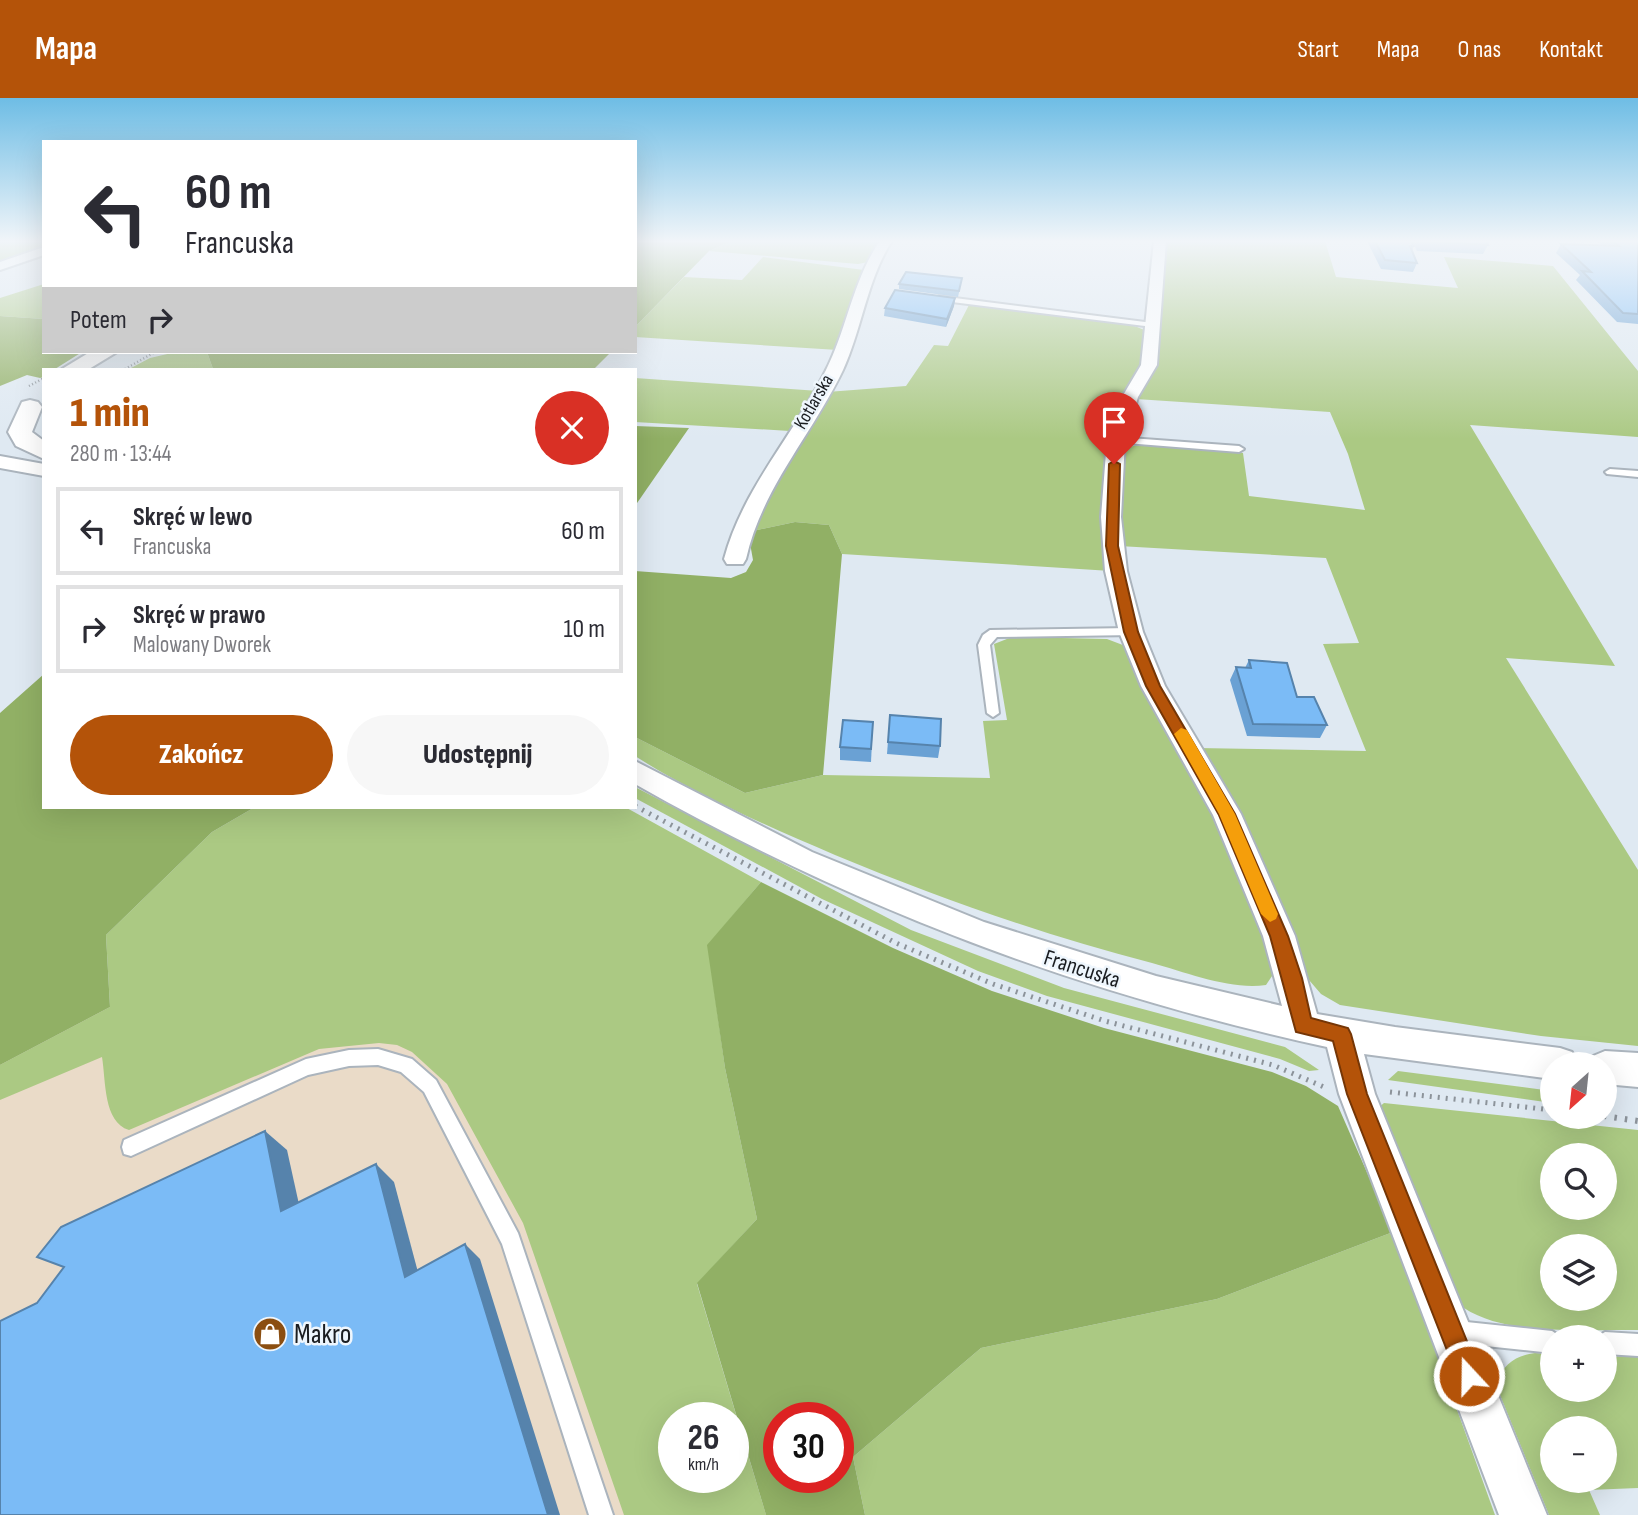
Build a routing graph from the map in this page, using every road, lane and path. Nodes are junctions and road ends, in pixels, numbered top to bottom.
1 (858, 307) edge
2 (1005, 307) edge
3 (1154, 307) edge
4 (1153, 325) junction
5 (145, 354) edge
6 (119, 359) edge
7 (78, 368) edge
8 (103, 368) edge
9 (42, 386) edge
10 (21, 408) edge
11 (1116, 440) junction
12 (0, 447) edge
13 (1239, 449) dead end
14 (42, 451) edge
15 (42, 452) edge
16 (0, 463) edge
17 (42, 470) edge
18 (1610, 472) dead end
19 (1638, 474) edge
20 (735, 559) dead end
21 (1131, 632) junction
22 (993, 713) dead end
23 (637, 772) edge
24 (1303, 1026) junction
25 (1341, 1034) junction
26 (1540, 1061) edge
27 (1617, 1069) edge
28 (1638, 1070) edge
29 (1617, 1118) edge
30 (1638, 1121) edge
31 (131, 1147) dead end
32 (1452, 1331) junction
33 (1540, 1341) edge
34 (1617, 1344) edge
35 (1638, 1345) edge
36 (601, 1515) edge
37 (1523, 1515) edge

1 - 20 street, Kotlarska
2 - 4 lane
3 - 4 street
4 - 11 street
5 - 6 path
6 - 7 main road
6 - 8 main road
9 - 10 main road
10 - 14 main road
11 - 13 lane
11 - 21 street
12 - 15 street
16 - 17 street
18 - 19 lane
21 - 22 lane
21 - 24 street
23 - 24 street, Francuska
24 - 25 street, Francuska
25 - 26 street, Francuska
25 - 32 street
27 - 28 street
29 - 30 path
31 - 36 lane
32 - 33 lane
32 - 37 street
34 - 35 lane

